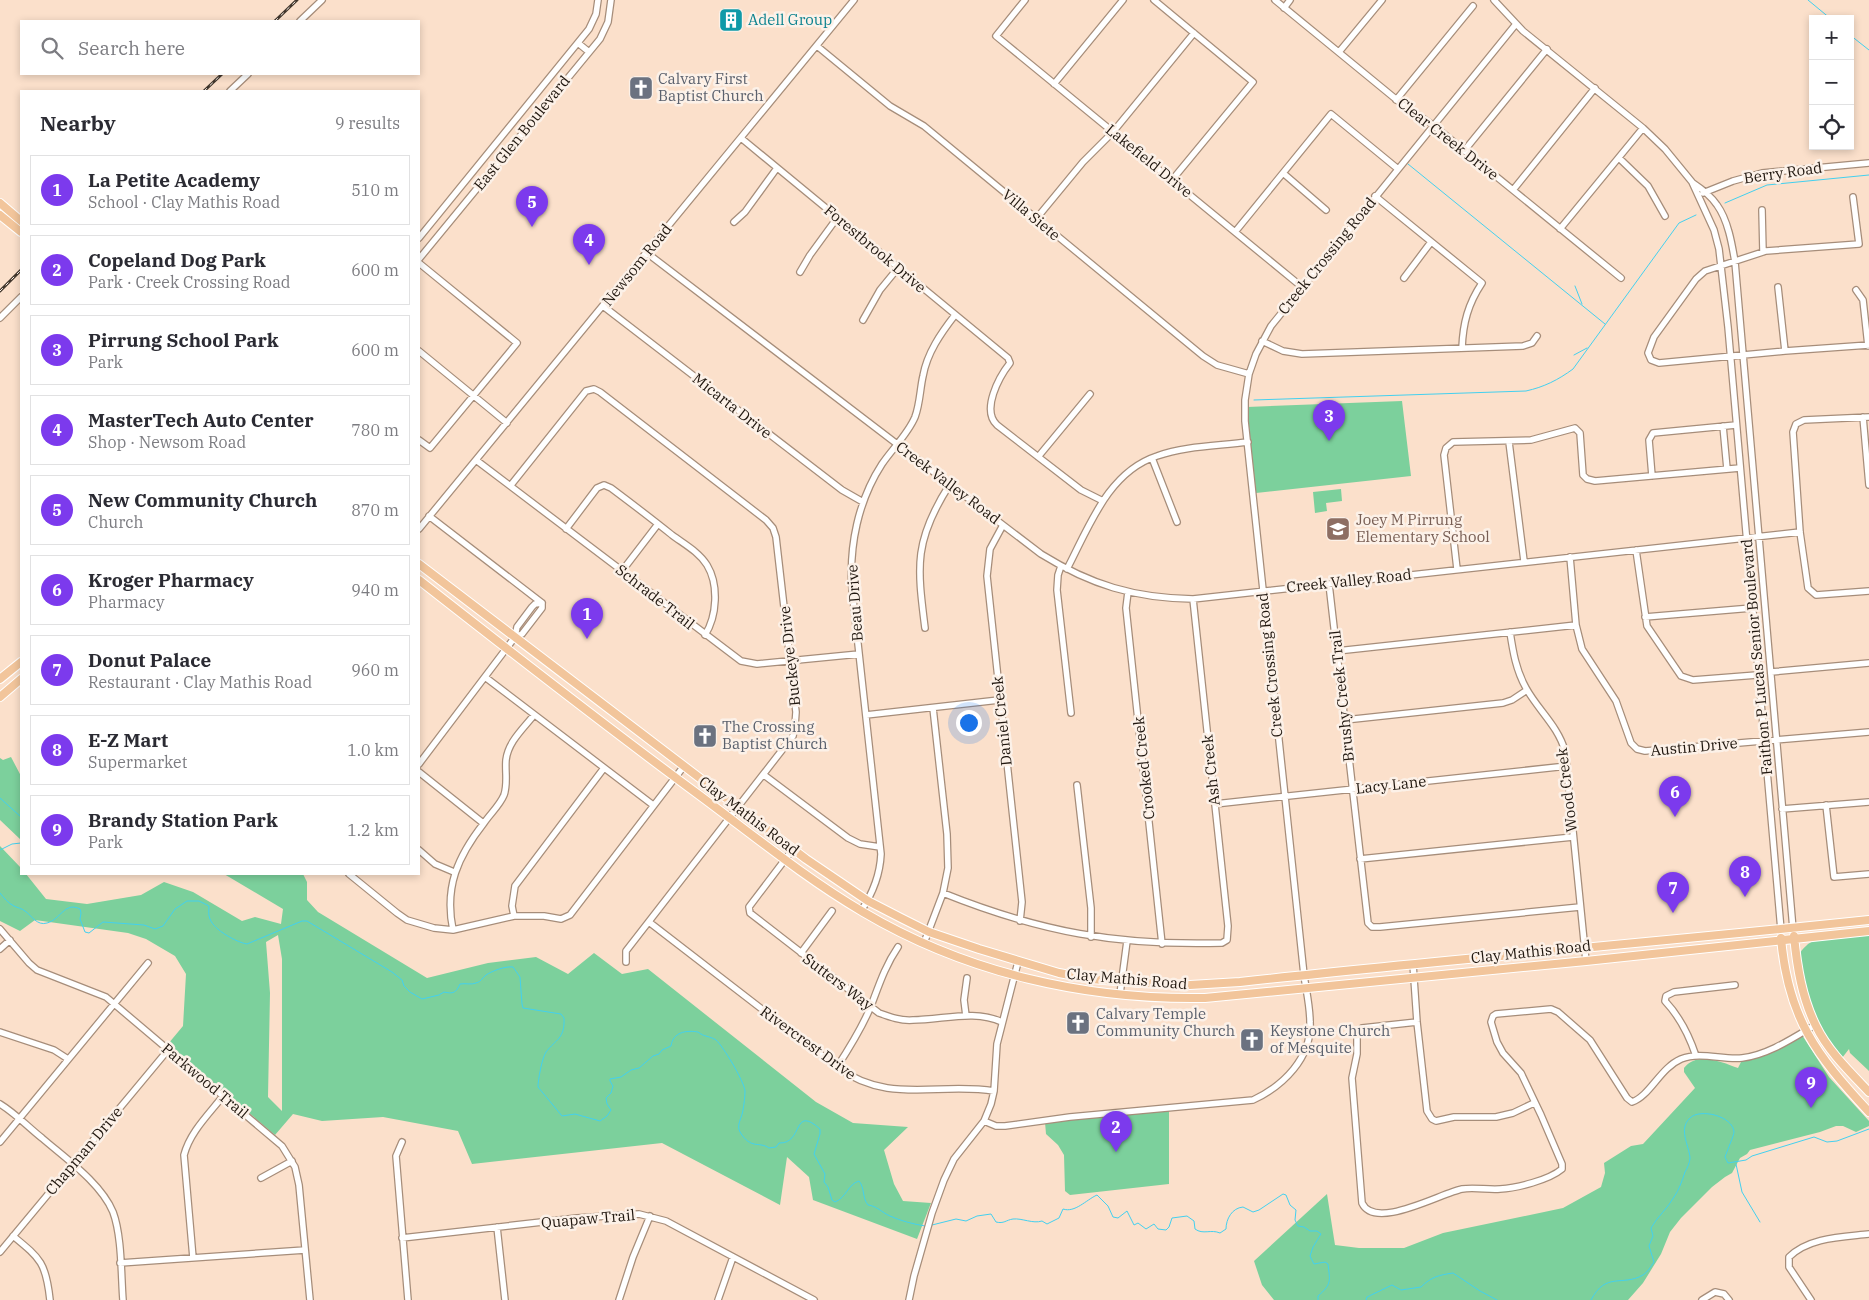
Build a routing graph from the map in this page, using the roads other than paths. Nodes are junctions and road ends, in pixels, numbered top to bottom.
1 (322, 0) edge
2 (598, 0) edge
3 (611, 0) edge
4 (854, 0) edge
5 (1025, 0) edge
6 (1123, 0) edge
7 (1154, 0) edge
8 (1275, 0) edge
9 (1290, 0) edge
10 (1382, 0) edge
11 (1494, 0) edge
12 (1473, 6) dead end
13 (1284, 8) junction
14 (301, 20) edge
15 (1516, 24) junction
16 (1194, 34) junction
17 (578, 43) junction
18 (817, 46) junction
19 (1547, 49) junction
20 (589, 52) junction
21 (1339, 52) junction
22 (247, 75) edge
23 (1054, 84) junction
24 (1595, 88) junction
25 (231, 90) edge
26 (1396, 100) junction
27 (1433, 125) junction
28 (1643, 128) junction
29 (1113, 132) junction
30 (741, 138) junction
31 (1464, 151) junction
32 (485, 157) junction
33 (1619, 158) junction
34 (1869, 163) edge
35 (496, 166) junction
36 (777, 168) junction
37 (1398, 169) junction
38 (1283, 173) junction
39 (1172, 180) junction
40 (1692, 182) junction
41 (1513, 190) junction
42 (1705, 192) junction
43 (1699, 194) junction
44 (1376, 196) junction
45 (1854, 197) dead end
46 (0, 203) edge
47 (1326, 210) dead end
48 (1762, 210) dead end
49 (0, 215) edge
50 (1665, 216) dead end
51 (837, 218) junction
52 (1036, 219) junction
53 (20, 220) edge
54 (734, 222) dead end
55 (1560, 229) junction
56 (20, 231) edge
57 (1235, 232) junction
58 (420, 237) edge
59 (1431, 242) junction
60 (1764, 252) junction
61 (647, 254) junction
62 (420, 258) edge
63 (1736, 262) junction
64 (420, 264) edge
65 (1722, 266) junction
66 (898, 268) junction
67 (800, 272) dead end
68 (1404, 278) dead end
69 (1621, 278) dead end
70 (1302, 287) junction
71 (1778, 287) dead end
72 (1856, 290) dead end
73 (20, 298) edge
74 (603, 306) junction
75 (955, 315) junction
76 (0, 318) edge
77 (863, 320) dead end
78 (1537, 336) dead end
79 (1262, 341) junction
80 (1868, 346) edge
81 (1462, 348) junction
82 (1784, 351) junction
83 (420, 352) edge
84 (1744, 355) junction
85 (1730, 357) junction
86 (1249, 374) junction
87 (1090, 394) dead end
88 (474, 396) junction
89 (1866, 417) edge
90 (507, 423) junction
91 (1736, 425) junction
92 (1723, 426) junction
93 (420, 441) edge
94 (1248, 442) junction
95 (1509, 442) junction
96 (897, 444) junction
97 (1038, 457) junction
98 (1152, 458) junction
99 (476, 460) junction
100 (1740, 468) junction
101 (1727, 469) junction
102 (1652, 476) junction
103 (950, 484) junction
104 (511, 485) junction
105 (1869, 485) edge
106 (1103, 501) junction
107 (864, 502) junction
108 (429, 516) junction
109 (1177, 522) dead end
110 (658, 524) junction
111 (1003, 525) junction
112 (420, 528) edge
113 (566, 529) junction
114 (1800, 532) junction
115 (1760, 535) junction
116 (1747, 537) junction
117 (1636, 550) junction
118 (1570, 557) junction
119 (1524, 561) junction
120 (420, 565) edge
121 (1064, 567) junction
122 (1457, 569) junction
123 (622, 571) junction
124 (420, 581) edge
125 (1329, 584) junction
126 (1262, 590) junction
127 (1869, 591) edge
128 (1128, 592) junction
129 (1192, 599) junction
130 (542, 603) junction
131 (1752, 608) junction
132 (525, 616) junction
133 (1645, 617) junction
134 (532, 621) junction
135 (1576, 625) junction
136 (925, 628) dead end
137 (1510, 632) junction
138 (705, 635) junction
139 (515, 637) junction
140 (506, 648) junction
141 (1337, 651) junction
142 (859, 654) junction
143 (790, 662) junction
144 (20, 663) edge
145 (1869, 663) edge
146 (1771, 672) junction
147 (1757, 675) junction
148 (485, 677) junction
149 (568, 678) junction
150 (0, 679) edge
151 (20, 680) edge
152 (560, 689) junction
153 (1527, 690) junction
154 (0, 697) edge
155 (999, 700) junction
156 (933, 708) junction
157 (1071, 713) dead end
158 (534, 715) junction
159 (866, 715) junction
160 (1344, 720) junction
161 (1869, 732) edge
162 (1776, 740) junction
163 (1764, 741) junction
164 (420, 763) edge
165 (684, 766) junction
166 (1567, 766) junction
167 (604, 768) junction
168 (420, 773) edge
169 (764, 775) junction
170 (675, 777) junction
171 (1078, 786) dead end
172 (1353, 789) junction
173 (1285, 796) junction
174 (1869, 802) edge
175 (1215, 804) junction
176 (653, 805) junction
177 (1826, 806) junction
178 (737, 807) junction
179 (1782, 809) junction
180 (729, 818) junction
181 (483, 823) junction
182 (1784, 828) junction
183 (1772, 830) junction
184 (1573, 837) junction
185 (880, 847) junction
186 (793, 849) junction
187 (420, 851) edge
188 (785, 859) junction
189 (1360, 859) junction
190 (454, 872) junction
191 (1869, 874) edge
192 (350, 875) edge
193 (943, 893) junction
194 (868, 900) junction
195 (1580, 906) junction
196 (832, 911) dead end
197 (861, 911) junction
198 (514, 916) junction
199 (1020, 920) junction
200 (1869, 920) edge
201 (649, 922) junction
202 (0, 929) edge
203 (1793, 929) junction
204 (453, 930) junction
205 (1781, 930) junction
206 (1869, 931) edge
207 (929, 932) junction
208 (1705, 936) junction
209 (1091, 937) junction
210 (1794, 939) junction
211 (10, 940) junction
212 (1127, 941) junction
213 (1652, 941) junction
214 (1782, 941) junction
215 (924, 943) junction
216 (1162, 944) junction
217 (898, 947) dead end
218 (1584, 947) junction
219 (0, 948) edge
220 (1706, 948) junction
221 (801, 953) junction
222 (1514, 954) junction
223 (1653, 954) junction
224 (1586, 961) junction
225 (626, 962) dead end
226 (1018, 962) junction
227 (148, 963) dead end
228 (1413, 964) junction
229 (1514, 968) junction
230 (1304, 975) junction
231 (1014, 976) junction
232 (1414, 977) junction
233 (966, 978) dead end
234 (1122, 982) junction
235 (1735, 985) dead end
236 (1306, 988) junction
237 (1120, 994) junction
238 (114, 1004) junction
239 (871, 1006) junction
240 (966, 1016) junction
241 (1002, 1022) junction
242 (1417, 1022) junction
243 (1815, 1025) junction
244 (1805, 1031) junction
245 (0, 1032) edge
246 (168, 1050) junction
247 (1696, 1056) junction
248 (68, 1059) junction
249 (837, 1067) junction
250 (1868, 1090) edge
251 (994, 1091) junction
252 (223, 1096) junction
253 (1534, 1103) junction
254 (0, 1104) edge
255 (1869, 1112) edge
256 (19, 1119) junction
257 (984, 1121) junction
258 (0, 1142) edge
259 (402, 1142) dead end
260 (292, 1161) junction
261 (73, 1165) junction
262 (261, 1178) dead end
263 (650, 1216) junction
264 (497, 1228) junction
265 (1869, 1234) edge
266 (14, 1236) junction
267 (402, 1238) junction
268 (305, 1250) junction
269 (0, 1252) edge
270 (193, 1258) junction
271 (733, 1258) junction
272 (120, 1263) junction
273 (50, 1300) edge
274 (123, 1300) edge
275 (310, 1300) edge
276 (408, 1300) edge
277 (505, 1300) edge
278 (619, 1300) edge
279 (718, 1300) edge
280 (813, 1300) edge
281 (909, 1300) edge
282 (1702, 1300) edge
283 (1729, 1300) edge
284 (1811, 1300) edge

1 - 14 street
2 - 17 street, East Glen Boulevard
3 - 20 street, East Glen Boulevard
4 - 18 street, Newsom Road
5 - 23 street, Lakefield Drive
6 - 23 street
7 - 16 street
8 - 13 street, Clear Creek Drive
9 - 13 street
10 - 21 street
11 - 15 street, Faithon P Lucas Senior Boulevard
12 - 26 street
13 - 21 street, Clear Creek Drive
15 - 19 street, Faithon P Lucas Senior Boulevard
15 - 27 street, Creek Crossing Road
16 - 29 street
16 - 39 street
17 - 20 street
17 - 32 street, East Glen Boulevard
18 - 30 street, Newsom Road
18 - 52 street, Villa Siete
19 - 24 street, Faithon P Lucas Senior Boulevard
19 - 31 street
20 - 35 street, East Glen Boulevard
21 - 26 street, Clear Creek Drive
22 - 25 street
23 - 29 street, Lakefield Drive
24 - 28 street, Faithon P Lucas Senior Boulevard
24 - 41 street
26 - 27 street, Clear Creek Drive
27 - 31 street, Clear Creek Drive
27 - 37 street, Creek Crossing Road
28 - 33 street
28 - 40 street, Faithon P Lucas Senior Boulevard
29 - 39 street, Lakefield Drive
29 - 52 street
30 - 36 street, Forestbrook Drive
30 - 61 street, Newsom Road
31 - 41 street, Clear Creek Drive
32 - 35 street
32 - 58 street, East Glen Boulevard
33 - 50 street
33 - 55 street
34 - 42 street, Berry Road
35 - 62 street, East Glen Boulevard
36 - 51 street, Forestbrook Drive
36 - 54 street
37 - 38 street
37 - 44 street, Creek Crossing Road
38 - 47 street
38 - 57 street
39 - 57 street, Lakefield Drive
40 - 42 street, Faithon P Lucas Senior Boulevard
40 - 43 street, Faithon P Lucas Senior Boulevard
41 - 55 street, Clear Creek Drive
42 - 43 street, Berry Road
42 - 63 street, Faithon P Lucas Senior Boulevard
43 - 65 street, Faithon P Lucas Senior Boulevard
44 - 59 street
44 - 70 street, Creek Crossing Road
45 - 60 street
46 - 53 main road
48 - 60 street
49 - 56 main road
51 - 66 street, Forestbrook Drive
51 - 67 street
52 - 86 street, Villa Siete
55 - 69 street, Clear Creek Drive
57 - 70 street, Lakefield Drive
59 - 68 street
59 - 81 street
60 - 63 street
61 - 74 street, Newsom Road
61 - 96 street, Creek Valley Road
63 - 65 street
63 - 84 street, Faithon P Lucas Senior Boulevard
64 - 88 street
65 - 85 street, Faithon P Lucas Senior Boulevard
65 - 85 street
66 - 75 street, Forestbrook Drive
66 - 77 street
70 - 79 street, Creek Crossing Road
71 - 82 street
72 - 80 street
73 - 76 street
74 - 90 street, Newsom Road
74 - 107 street, Micarta Drive
75 - 96 street, Beau Drive
75 - 97 street, Forestbrook Drive
78 - 81 street
79 - 81 street
79 - 86 street, Creek Crossing Road
80 - 82 street
82 - 84 street
83 - 88 street
84 - 85 street
84 - 115 street, Faithon P Lucas Senior Boulevard
85 - 91 street, Faithon P Lucas Senior Boulevard
86 - 94 street, Creek Crossing Road
87 - 97 street
88 - 90 street
88 - 93 street
89 - 105 street
89 - 114 street
90 - 99 street, Newsom Road
91 - 92 street
91 - 100 street, Faithon P Lucas Senior Boulevard
92 - 101 street
92 - 102 street
94 - 98 street
94 - 126 street, Creek Crossing Road
95 - 102 street
95 - 119 street
95 - 122 street
96 - 103 street, Creek Valley Road
96 - 107 street, Beau Drive
97 - 106 street
98 - 106 street
98 - 109 street
99 - 104 street, Schrade Trail
99 - 108 street, Newsom Road
100 - 101 street
100 - 116 street, Faithon P Lucas Senior Boulevard
101 - 102 street
103 - 111 street, Creek Valley Road
103 - 136 street
104 - 113 street, Schrade Trail
104 - 143 street, Buckeye Drive
106 - 121 street
107 - 142 street, Beau Drive
108 - 112 street, Newsom Road
108 - 130 street
110 - 113 street
110 - 123 street
110 - 138 street
111 - 121 street, Creek Valley Road
111 - 155 street, Daniel Creek
113 - 123 street, Schrade Trail
114 - 115 street, Creek Valley Road
114 - 127 street
115 - 116 street, Creek Valley Road
115 - 146 street, Faithon P Lucas Senior Boulevard
116 - 117 street, Creek Valley Road
116 - 131 street, Faithon P Lucas Senior Boulevard
117 - 118 street, Creek Valley Road
117 - 133 street
118 - 119 street, Creek Valley Road
118 - 135 street, Austin Drive
119 - 122 street, Creek Valley Road
120 - 139 main road, Clay Mathis Road
121 - 128 street, Creek Valley Road
121 - 157 street
122 - 125 street, Creek Valley Road
123 - 138 street, Schrade Trail
124 - 140 main road, Clay Mathis Road
125 - 126 street, Creek Valley Road
125 - 141 street, Brushy Creek Trail
126 - 129 street, Creek Valley Road
126 - 173 street, Creek Crossing Road
128 - 129 street, Creek Valley Road
128 - 216 street, Crooked Creek
129 - 175 street, Ash Creek
130 - 132 street
130 - 134 street
131 - 133 street
131 - 147 street, Faithon P Lucas Senior Boulevard
132 - 134 street
132 - 139 street
133 - 147 street
134 - 139 street
135 - 137 street
135 - 163 street, Austin Drive
137 - 141 street
137 - 153 street, Wood Creek
138 - 143 street, Schrade Trail
139 - 140 street
139 - 149 main road, Clay Mathis Road
140 - 148 street
140 - 152 main road, Clay Mathis Road
141 - 160 street, Brushy Creek Trail
142 - 143 street, Schrade Trail
142 - 159 street, Beau Drive
143 - 169 street, Buckeye Drive
144 - 150 main road
145 - 146 street
146 - 162 street, Faithon P Lucas Senior Boulevard
147 - 163 street, Faithon P Lucas Senior Boulevard
148 - 158 street
148 - 164 street
149 - 152 main road
149 - 165 main road, Clay Mathis Road
151 - 154 main road
152 - 170 main road, Clay Mathis Road
153 - 160 street
153 - 166 street, Wood Creek
155 - 156 street
155 - 199 street, Daniel Creek
156 - 159 street
156 - 193 street
158 - 167 street
158 - 181 street
159 - 185 street, Beau Drive
160 - 172 street, Brushy Creek Trail
161 - 162 street, Austin Drive
162 - 163 street, Austin Drive
162 - 179 street, Faithon P Lucas Senior Boulevard
163 - 183 street, Faithon P Lucas Senior Boulevard
165 - 170 street
165 - 178 main road, Clay Mathis Road
166 - 172 street, Lacy Lane
166 - 184 street, Wood Creek
167 - 176 street
167 - 198 street
168 - 181 street
169 - 178 street, Buckeye Drive
169 - 185 street
170 - 176 street
170 - 180 main road, Clay Mathis Road
171 - 209 street
172 - 173 street, Lacy Lane
172 - 189 street, Brushy Creek Trail
173 - 175 street, Lacy Lane
173 - 230 street, Creek Crossing Road
174 - 177 street
175 - 216 street, Ash Creek
176 - 198 street
177 - 179 street
177 - 191 street
178 - 180 street, Buckeye Drive
178 - 186 main road, Clay Mathis Road
179 - 182 street, Faithon P Lucas Senior Boulevard
180 - 188 main road, Clay Mathis Road
180 - 201 street, Buckeye Drive
181 - 190 street
182 - 183 street
182 - 203 street, Faithon P Lucas Senior Boulevard
183 - 205 street, Faithon P Lucas Senior Boulevard
184 - 189 street
184 - 195 street, Wood Creek
185 - 194 street, Beau Drive
186 - 188 street
186 - 194 main road, Clay Mathis Road
187 - 190 street
188 - 197 main road, Clay Mathis Road
188 - 221 street, Sutters Way
189 - 195 street, Brushy Creek Trail
190 - 204 street
192 - 204 street
193 - 199 street
193 - 207 street
194 - 197 street, Beau Drive
194 - 207 main road, Clay Mathis Road
195 - 218 street, Wood Creek
196 - 221 street
197 - 215 main road, Clay Mathis Road
198 - 204 street
199 - 209 street
200 - 203 main road, Clay Mathis Road
201 - 225 street, Buckeye Drive
201 - 249 street, Rivercrest Drive
202 - 211 street, Parkwood Trail
203 - 205 main road, Clay Mathis Road
203 - 210 main road, Faithon P Lucas Senior Boulevard
205 - 208 main road, Clay Mathis Road
205 - 214 main road, Faithon P Lucas Senior Boulevard
206 - 210 main road, Clay Mathis Road
207 - 215 street
207 - 226 main road, Clay Mathis Road
208 - 213 main road, Clay Mathis Road
208 - 220 main road
209 - 212 street
210 - 214 main road, Clay Mathis Road
210 - 243 main road, Faithon P Lucas Senior Boulevard
211 - 219 street
211 - 238 street, Parkwood Trail
212 - 216 street
212 - 234 street
213 - 218 main road, Clay Mathis Road
213 - 223 main road
214 - 220 main road, Clay Mathis Road
214 - 244 main road, Faithon P Lucas Senior Boulevard
215 - 231 main road, Clay Mathis Road
217 - 239 street
218 - 222 main road, Clay Mathis Road
218 - 224 street, Wood Creek
220 - 223 main road, Clay Mathis Road
221 - 239 street, Sutters Way
222 - 228 main road, Clay Mathis Road
222 - 229 main road
223 - 224 main road, Clay Mathis Road
224 - 229 main road, Clay Mathis Road
226 - 231 street
226 - 234 main road, Clay Mathis Road
227 - 238 street
228 - 230 main road, Clay Mathis Road
228 - 232 street
229 - 232 main road, Clay Mathis Road
230 - 234 main road, Clay Mathis Road
230 - 236 street, Creek Crossing Road
231 - 237 main road, Clay Mathis Road
231 - 241 street
232 - 236 main road, Clay Mathis Road
232 - 242 street
233 - 240 street
234 - 237 street
235 - 247 street
236 - 237 main road, Clay Mathis Road
236 - 257 street, Creek Crossing Road
238 - 246 street, Parkwood Trail
238 - 248 street
239 - 240 street, Sutters Way
239 - 249 street
240 - 241 street, Sutters Way
241 - 251 street
242 - 253 street
242 - 253 street
243 - 244 street
243 - 250 main road, Faithon P Lucas Senior Boulevard
244 - 247 street
244 - 255 main road, Faithon P Lucas Senior Boulevard
245 - 248 street
246 - 252 street, Parkwood Trail
246 - 261 street, Chapman Drive
247 - 253 street
248 - 256 street
249 - 251 street, Rivercrest Drive
251 - 257 street
252 - 260 street, Parkwood Trail
252 - 270 street
254 - 256 street
256 - 258 street
256 - 261 street
257 - 281 street
259 - 267 street
260 - 262 street
260 - 268 street, Parkwood Trail
261 - 266 street, Chapman Drive
261 - 272 street
263 - 264 street, Quapaw Trail
263 - 271 street, Quapaw Trail
263 - 278 street
264 - 267 street, Quapaw Trail
264 - 277 street
265 - 284 street
266 - 269 street, Chapman Drive
266 - 273 street
267 - 276 street
268 - 270 street
268 - 275 street, Parkwood Trail
270 - 272 street
271 - 279 street
271 - 280 street, Quapaw Trail
272 - 274 street
282 - 283 street

